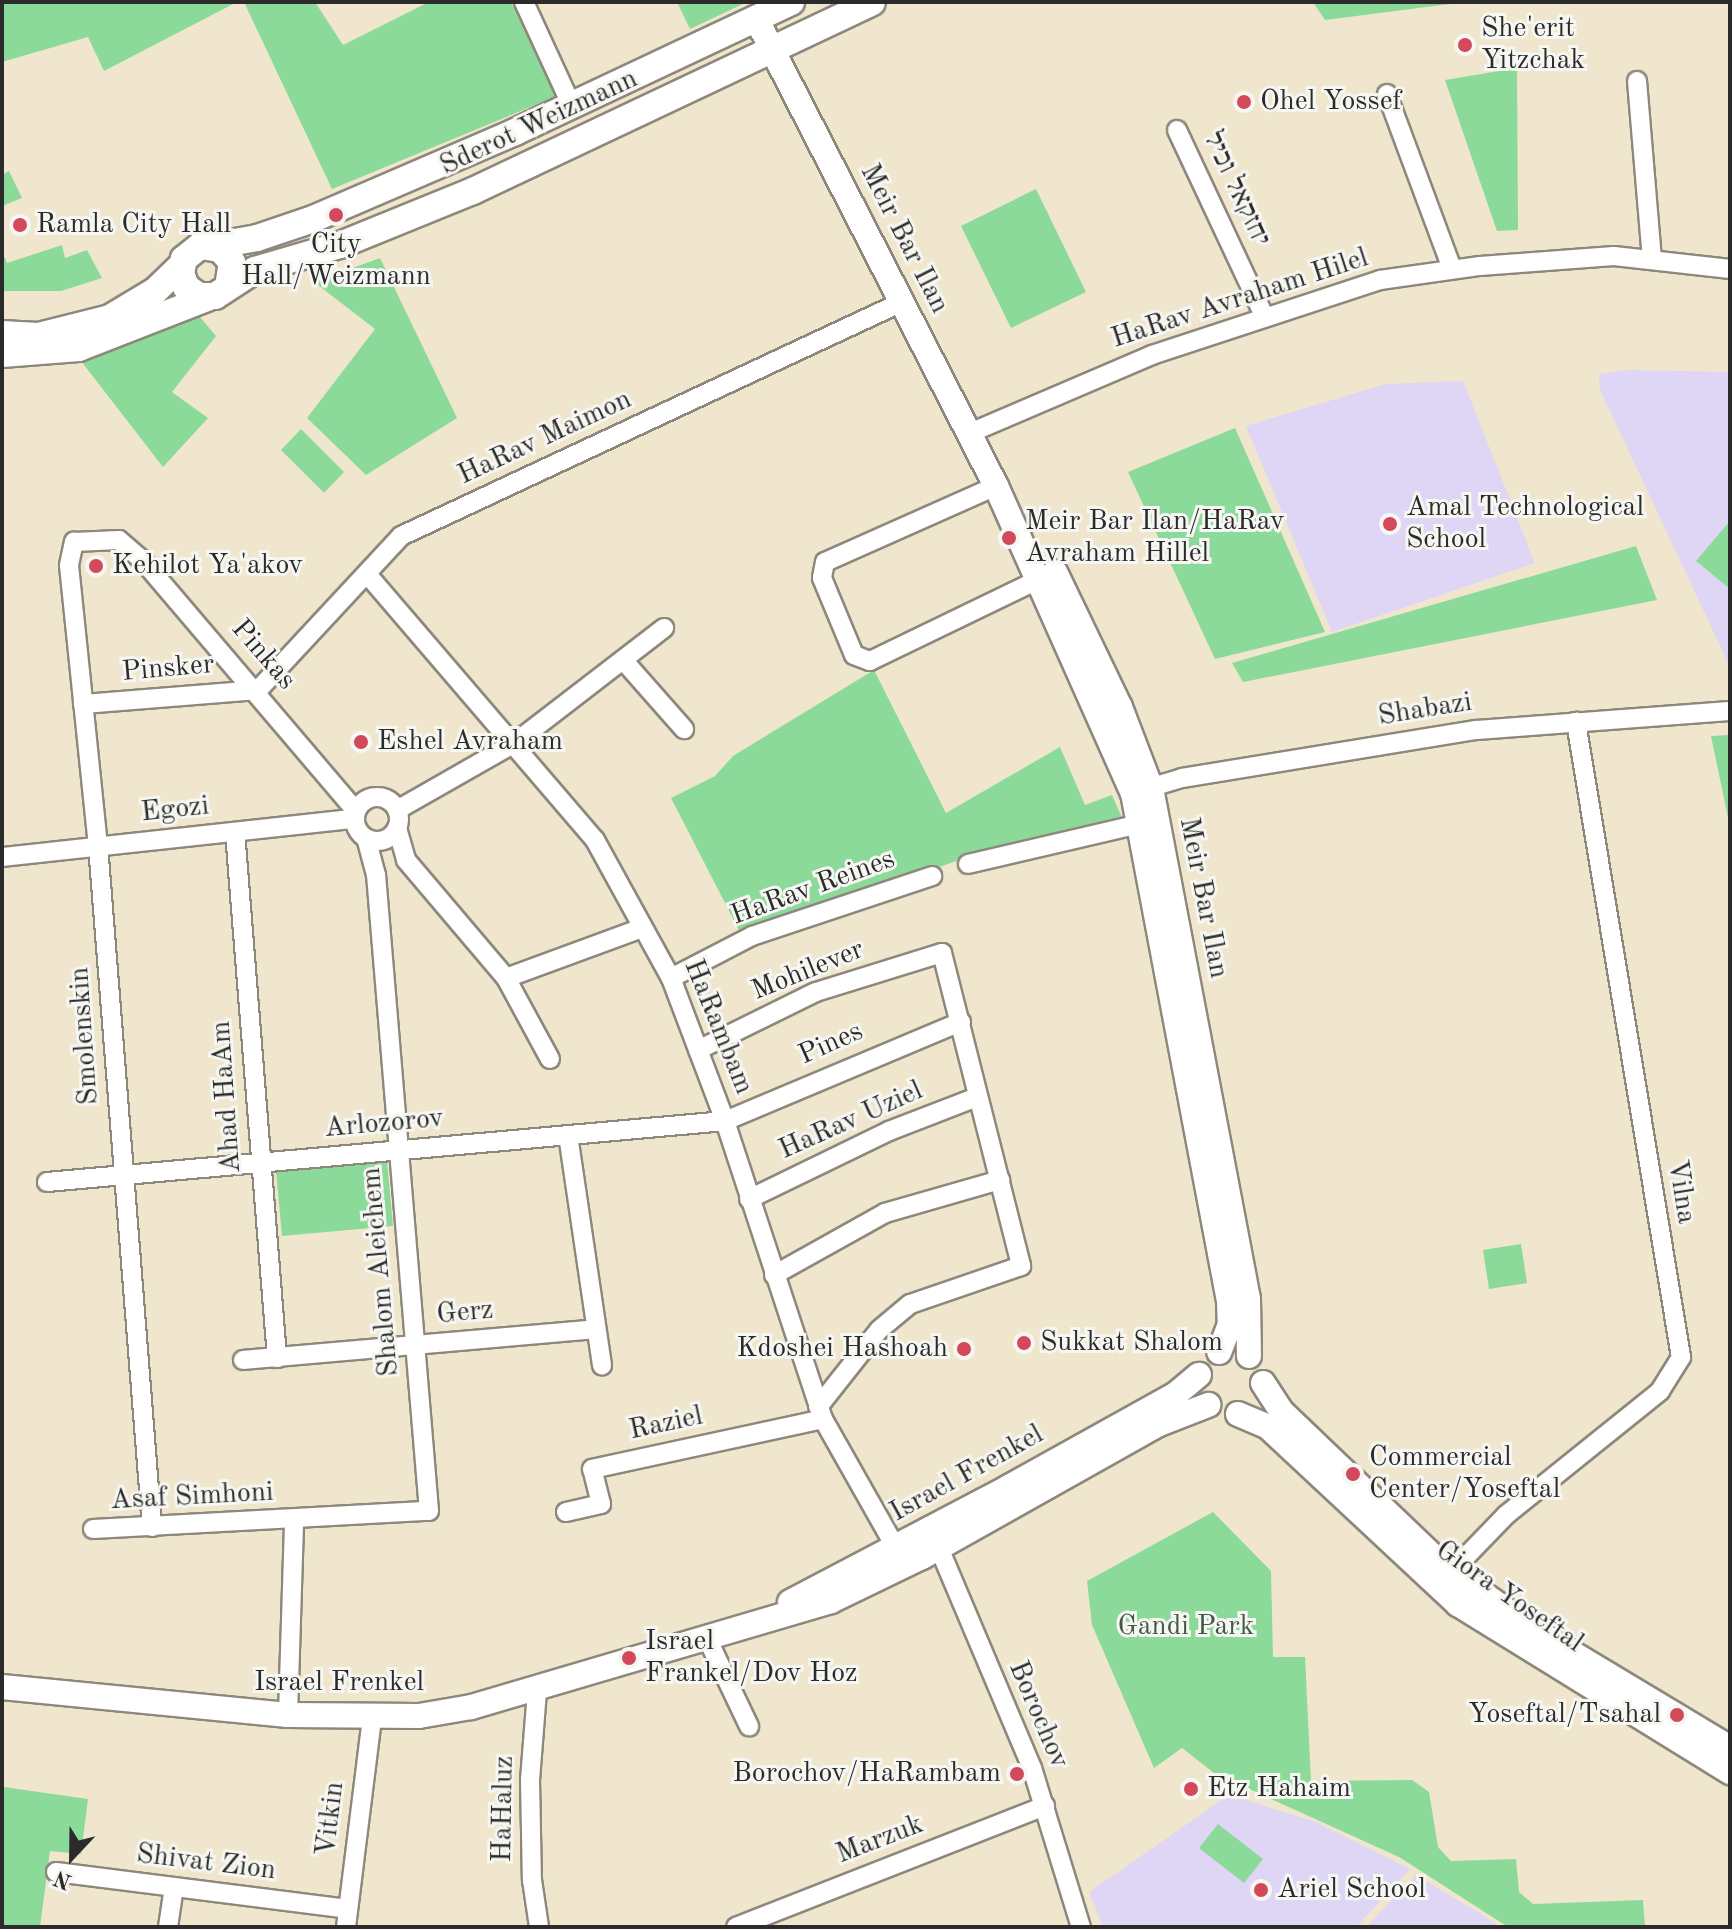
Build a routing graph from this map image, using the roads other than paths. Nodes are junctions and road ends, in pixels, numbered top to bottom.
1 (524, 2) edge
2 (791, 2) edge
3 (872, 2) edge
4 (757, 20) junction
5 (774, 47) junction
6 (1637, 81) dead end
7 (1387, 94) dead end
8 (571, 104) junction
9 (1177, 130) dead end
10 (212, 246) junction
11 (1652, 259) junction
12 (181, 266) junction
13 (1452, 269) junction
14 (1730, 269) edge
15 (218, 292) junction
16 (902, 302) junction
17 (1264, 316) junction
18 (2, 324) edge
19 (2, 334) edge
20 (38, 336) junction
21 (2, 354) edge
22 (970, 433) junction
23 (996, 486) junction
24 (74, 542) joint
25 (367, 574) junction
26 (1040, 579) junction
27 (664, 628) dead end
28 (624, 661) junction
29 (258, 690) junction
30 (83, 704) junction
31 (1730, 711) edge
32 (1576, 722) junction
33 (684, 729) dead end
34 (516, 742) junction
35 (333, 783) junction
36 (1142, 790) junction
37 (355, 815) junction
38 (397, 819) junction
39 (318, 823) junction
40 (1140, 824) junction
41 (235, 832) junction
42 (366, 838) junction
43 (98, 846) junction
44 (2, 857) edge
45 (968, 864) dead end
46 (932, 876) dead end
47 (642, 928) junction
48 (506, 978) junction
49 (671, 978) junction
50 (961, 1022) junction
51 (698, 1050) junction
52 (550, 1059) dead end
53 (977, 1097) junction
54 (725, 1121) junction
55 (568, 1135) junction
56 (399, 1151) junction
57 (260, 1164) junction
58 (124, 1176) junction
59 (1000, 1180) junction
60 (47, 1182) dead end
61 (749, 1199) junction
62 (774, 1275) junction
63 (596, 1329) junction
64 (417, 1345) junction
65 (1219, 1352) junction
66 (1249, 1356) junction
67 (277, 1358) junction
68 (243, 1360) dead end
69 (602, 1366) dead end
70 (1199, 1375) junction
71 (1263, 1383) junction
72 (1208, 1405) junction
73 (821, 1413) junction
74 (1238, 1414) junction
75 (429, 1511) joint
76 (566, 1512) dead end
77 (294, 1520) junction
78 (152, 1527) junction
79 (93, 1529) dead end
80 (935, 1538) junction
81 (900, 1556) junction
82 (1451, 1572) junction
83 (707, 1638) junction
84 (2, 1687) edge
85 (537, 1691) junction
86 (288, 1715) junction
87 (372, 1718) junction
88 (749, 1726) dead end
89 (1730, 1748) edge
90 (1730, 1772) edge
91 (1045, 1806) junction
92 (56, 1872) dead end
93 (174, 1887) junction
94 (347, 1918) edge
95 (168, 1927) edge
96 (539, 1927) edge
97 (736, 1927) edge
98 (1081, 1927) edge

1 - 8 street
2 - 4 main road, Sderot Weizmann
3 - 5 main road, Sderot Weizmann
4 - 5 street, Meir Bar Ilan
4 - 8 main road, Sderot Weizmann
5 - 15 main road, Sderot Weizmann
5 - 16 street, Meir Bar Ilan
6 - 11 street
7 - 13 street
8 - 10 main road, Sderot Weizmann
9 - 17 street, יחזקאל וכיל
10 - 12 main road
10 - 15 main road
11 - 13 street, HaRav Avraham Hilel
11 - 14 street, HaRav Avraham Hilel
12 - 15 main road
12 - 20 main road
13 - 17 street, HaRav Avraham Hilel
15 - 21 main road, Sderot Weizmann
16 - 22 street, Meir Bar Ilan
16 - 25 street, HaRav Maimon
17 - 22 street, HaRav Avraham Hilel
18 - 20 main road
19 - 20 main road
22 - 23 street, Meir Bar Ilan
23 - 26 street, Meir Bar Ilan
23 - 26 street
23 - 36 street, Meir Bar Ilan
24 - 29 street, Pinkas
24 - 30 street, Smolenskin
25 - 29 street, HaRav Maimon
25 - 34 street, HaRambam
26 - 36 street, Meir Bar Ilan
27 - 28 street
28 - 33 street
28 - 34 street
29 - 30 street, Pinsker
29 - 35 street, Pinkas
30 - 43 street, Smolenskin
31 - 32 street, Shabazi
32 - 36 street, Shabazi
32 - 82 street, Vilna
34 - 38 street
34 - 47 street, HaRambam
35 - 37 street, Pinkas
35 - 39 street
36 - 40 street, Meir Bar Ilan
36 - 66 street, Meir Bar Ilan
37 - 38 street
37 - 39 street, Egozi
37 - 42 street
38 - 42 street
38 - 48 street
39 - 41 street, Egozi
40 - 45 street
40 - 65 street, Meir Bar Ilan
41 - 43 street, Egozi
41 - 57 street, Ahad HaAm
42 - 56 street, Shalom Aleichem
43 - 44 street, Egozi
43 - 58 street, Smolenskin
46 - 49 street, HaRav Reines
47 - 48 street
47 - 49 street, HaRambam
48 - 52 street
49 - 51 street, HaRambam
50 - 51 street, Mohilever
50 - 53 street
50 - 54 street, Pines
51 - 54 street, HaRambam
53 - 59 street
53 - 61 street, HaRav Uziel
54 - 55 street, Arlozorov
54 - 61 street, HaRambam
55 - 56 street, Arlozorov
55 - 63 street
56 - 57 street, Arlozorov
56 - 64 street, Shalom Aleichem
57 - 58 street, Arlozorov
57 - 67 street, Ahad HaAm
58 - 60 street, Arlozorov
58 - 78 street, Smolenskin
59 - 62 street
59 - 73 street
61 - 62 street, HaRambam
62 - 73 street, HaRambam
63 - 64 street, Gerz
63 - 69 street
64 - 67 street, Gerz
64 - 75 street, Shalom Aleichem
65 - 66 street
65 - 70 street
66 - 71 street
67 - 68 street, Gerz
70 - 72 street
70 - 80 street, Israel Frenkel
71 - 74 street
71 - 82 street, Giora Yoseftal
72 - 74 street
72 - 80 street, Israel Frenkel
73 - 76 street, Raziel
73 - 81 street, HaRambam
74 - 90 street, Giora Yoseftal
75 - 77 street, Asaf Simhoni
77 - 78 street, Asaf Simhoni
77 - 86 street, Asaf Simhoni
78 - 79 street, Asaf Simhoni
80 - 81 street, Israel Frenkel
80 - 91 street, Borochov
81 - 83 street, Israel Frenkel
82 - 89 street, Giora Yoseftal
83 - 85 street, Israel Frenkel
83 - 88 street
84 - 86 street, Israel Frenkel
85 - 87 street, Israel Frenkel
85 - 96 street, HaHaluz
86 - 87 street, Israel Frenkel
87 - 94 street, Vitkin
91 - 97 street, Marzuk
91 - 98 street, Borochov
92 - 93 street, Shivat Zion
93 - 94 street, Shivat Zion
93 - 95 street

